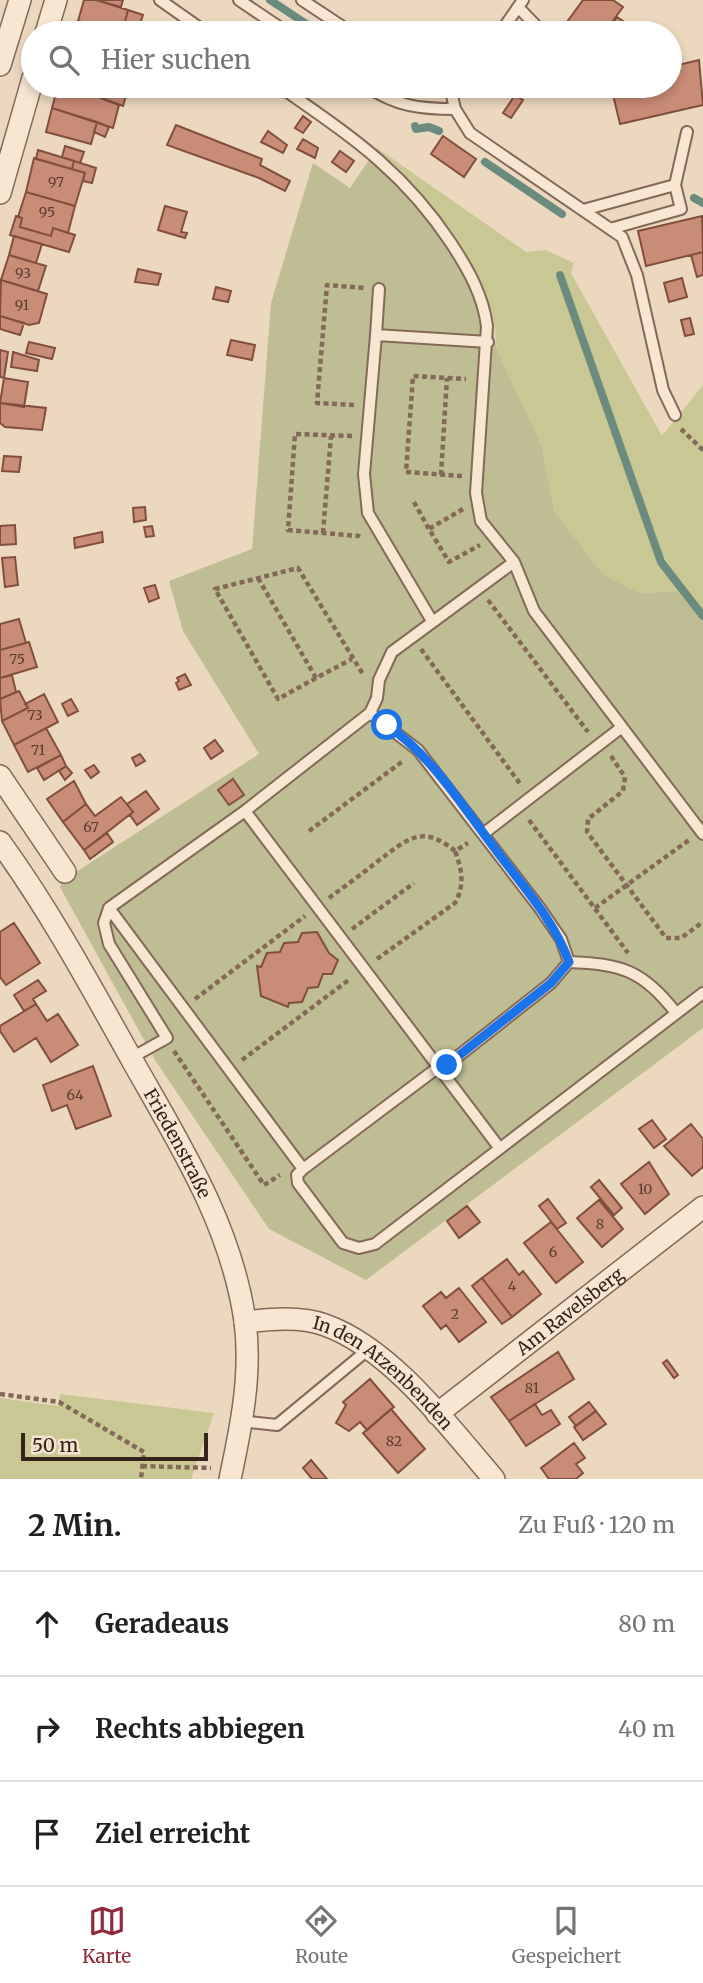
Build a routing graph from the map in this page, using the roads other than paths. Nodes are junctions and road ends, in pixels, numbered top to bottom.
1 (20, 0) edge
2 (56, 0) edge
3 (160, 0) edge
4 (239, 0) edge
5 (302, 0) edge
6 (520, 3) edge
7 (50, 21) edge
8 (190, 21) edge
9 (270, 21) edge
10 (334, 21) edge
11 (508, 21) edge
12 (534, 21) edge
13 (0, 65) edge
14 (27, 98) edge
15 (296, 98) edge
16 (384, 98) edge
17 (452, 98) edge
18 (455, 110) junction
19 (687, 132) dead end
20 (675, 185) junction
21 (0, 193) edge
22 (583, 210) junction
23 (610, 229) junction
24 (379, 289) road end
25 (376, 335) junction
26 (488, 342) junction
27 (674, 415) road end
28 (514, 562) junction
29 (432, 621) junction
30 (370, 713) junction
31 (622, 727) junction
32 (0, 776) edge
33 (244, 811) junction
34 (702, 832) edge
35 (483, 834) junction
36 (0, 842) edge
37 (65, 872) dead end
38 (110, 908) junction
39 (569, 962) junction
40 (703, 993) edge
41 (676, 1013) junction
42 (131, 1058) junction
43 (439, 1069) junction
44 (498, 1146) junction
45 (300, 1172) junction
46 (703, 1207) edge
47 (245, 1322) junction
48 (370, 1348) junction
49 (437, 1414) junction
50 (241, 1421) junction
51 (231, 1474) edge
52 (494, 1479) edge

1 - 13 street
2 - 7 street
3 - 8 lane
4 - 9 lane
5 - 10 lane
6 - 11 lane
6 - 12 lane
14 - 21 street
15 - 26 lane
16 - 18 lane
17 - 18 lane
18 - 22 lane
19 - 20 lane
20 - 22 lane
20 - 23 lane
22 - 23 lane
23 - 27 lane
24 - 25 lane
25 - 26 lane
25 - 29 lane
26 - 28 lane
28 - 29 lane
28 - 31 lane
29 - 30 lane
30 - 33 lane
30 - 35 lane
31 - 34 lane
31 - 35 lane
32 - 37 street
33 - 38 lane
33 - 43 lane
35 - 39 lane
36 - 42 street, Friedenstraße
38 - 42 lane
38 - 45 lane
39 - 41 lane
39 - 43 lane
40 - 41 lane
41 - 44 lane
42 - 47 street, Friedenstraße
43 - 44 lane
43 - 45 lane
44 - 45 lane
46 - 49 street, Am Ravelsberg
47 - 48 street, In den Atzenbenden
47 - 50 street, Friedenstraße
48 - 49 street, In den Atzenbenden
48 - 50 lane
49 - 52 street, In den Atzenbenden
50 - 51 street, Friedenstraße

